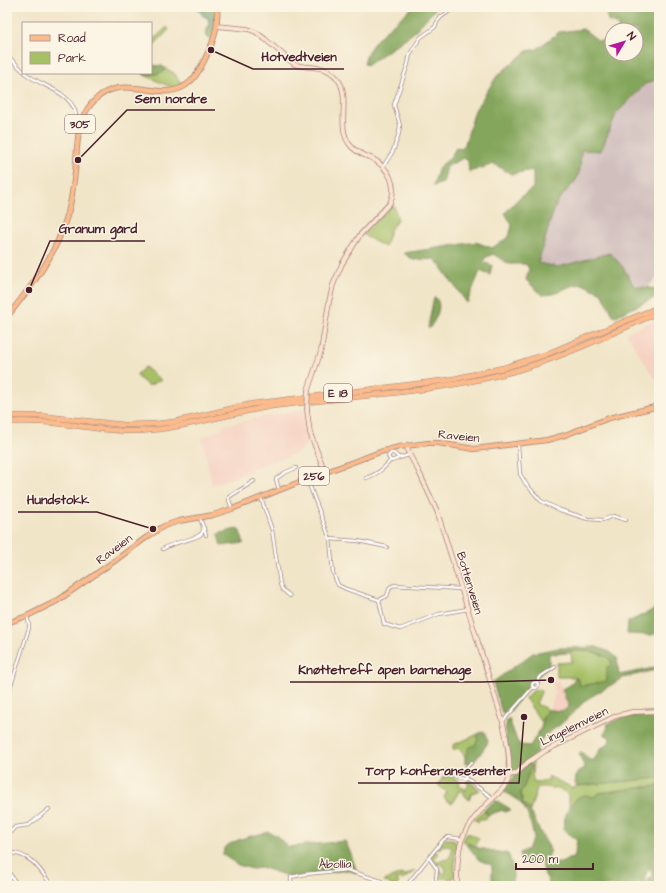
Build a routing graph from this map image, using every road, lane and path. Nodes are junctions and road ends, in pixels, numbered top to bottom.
1 (216, 7) edge
2 (455, 7) edge
3 (217, 26) junction
4 (7, 55) edge
5 (22, 70) edge
6 (26, 74) edge
7 (78, 133) junction
8 (383, 167) junction
9 (659, 307) edge
10 (659, 312) edge
11 (7, 317) edge
12 (659, 406) edge
13 (7, 416) edge
14 (7, 422) edge
15 (518, 443) junction
16 (407, 446) junction
17 (409, 454) junction
18 (399, 458) junction
19 (391, 460) junction
20 (296, 468) dead end
21 (325, 472) junction
22 (366, 478) dead end
23 (307, 479) junction
24 (254, 481) dead end
25 (280, 490) junction
26 (261, 498) junction
27 (232, 509) junction
28 (200, 517) junction
29 (626, 520) dead end
30 (204, 528) junction
31 (206, 535) dead end
32 (330, 539) junction
33 (387, 547) dead end
34 (163, 549) dead end
35 (461, 588) junction
36 (290, 596) dead end
37 (379, 600) junction
38 (468, 610) junction
39 (27, 616) junction
40 (7, 623) edge
41 (555, 667) dead end
42 (537, 682) junction
43 (533, 687) junction
44 (7, 698) edge
45 (659, 711) edge
46 (503, 721) junction
47 (472, 762) dead end
48 (447, 771) dead end
49 (508, 775) junction
50 (466, 779) junction
51 (493, 798) junction
52 (49, 809) dead end
53 (7, 836) edge
54 (461, 841) junction
55 (7, 853) edge
56 (429, 858) junction
57 (7, 870) edge
58 (12, 877) junction
59 (436, 878) dead end
60 (7, 880) edge
61 (18, 886) edge
62 (44, 886) edge
63 (291, 886) edge
64 (383, 886) edge
65 (406, 886) edge
66 (456, 886) edge

1 - 3 main road, 305
2 - 8 street
3 - 7 main road, 305
3 - 8 main road
4 - 5 street
6 - 7 street
7 - 11 main road, 305
8 - 21 main road, bridge
9 - 13 highway, E 18
10 - 14 highway, E 18
12 - 15 main road, Raveien / 256
15 - 16 main road, Raveien / 256
15 - 29 street
16 - 17 main road, Bottenveien
16 - 21 main road, Raveien / 256
17 - 18 street
17 - 35 main road, Bottenveien
18 - 19 street
18 - 19 street
19 - 22 street
20 - 25 street
21 - 23 main road, Raveien / 256
23 - 25 main road, Raveien / 256
23 - 32 street
24 - 27 street
25 - 26 main road, Raveien / 256
26 - 27 main road, Raveien / 256
26 - 36 street
27 - 28 main road, Raveien / 256
28 - 30 street
28 - 39 main road, Raveien / 256
30 - 31 street
30 - 34 street
32 - 33 street
32 - 37 street
35 - 37 street
35 - 38 main road, Bottenveien
37 - 38 street
38 - 46 main road, Bottenveien
39 - 40 main road, Raveien / 256
39 - 44 street
41 - 42 street
42 - 43 street
42 - 43 street
43 - 46 street
45 - 49 main road, Lingelemveien
46 - 49 main road, Bottenveien
47 - 50 street
48 - 50 street
49 - 51 main road
50 - 51 street
51 - 54 main road
52 - 53 street
54 - 56 street
54 - 66 main road
55 - 62 street
56 - 59 street
56 - 65 street
57 - 58 street
58 - 60 street
58 - 61 street
63 - 64 street, Åbollia

